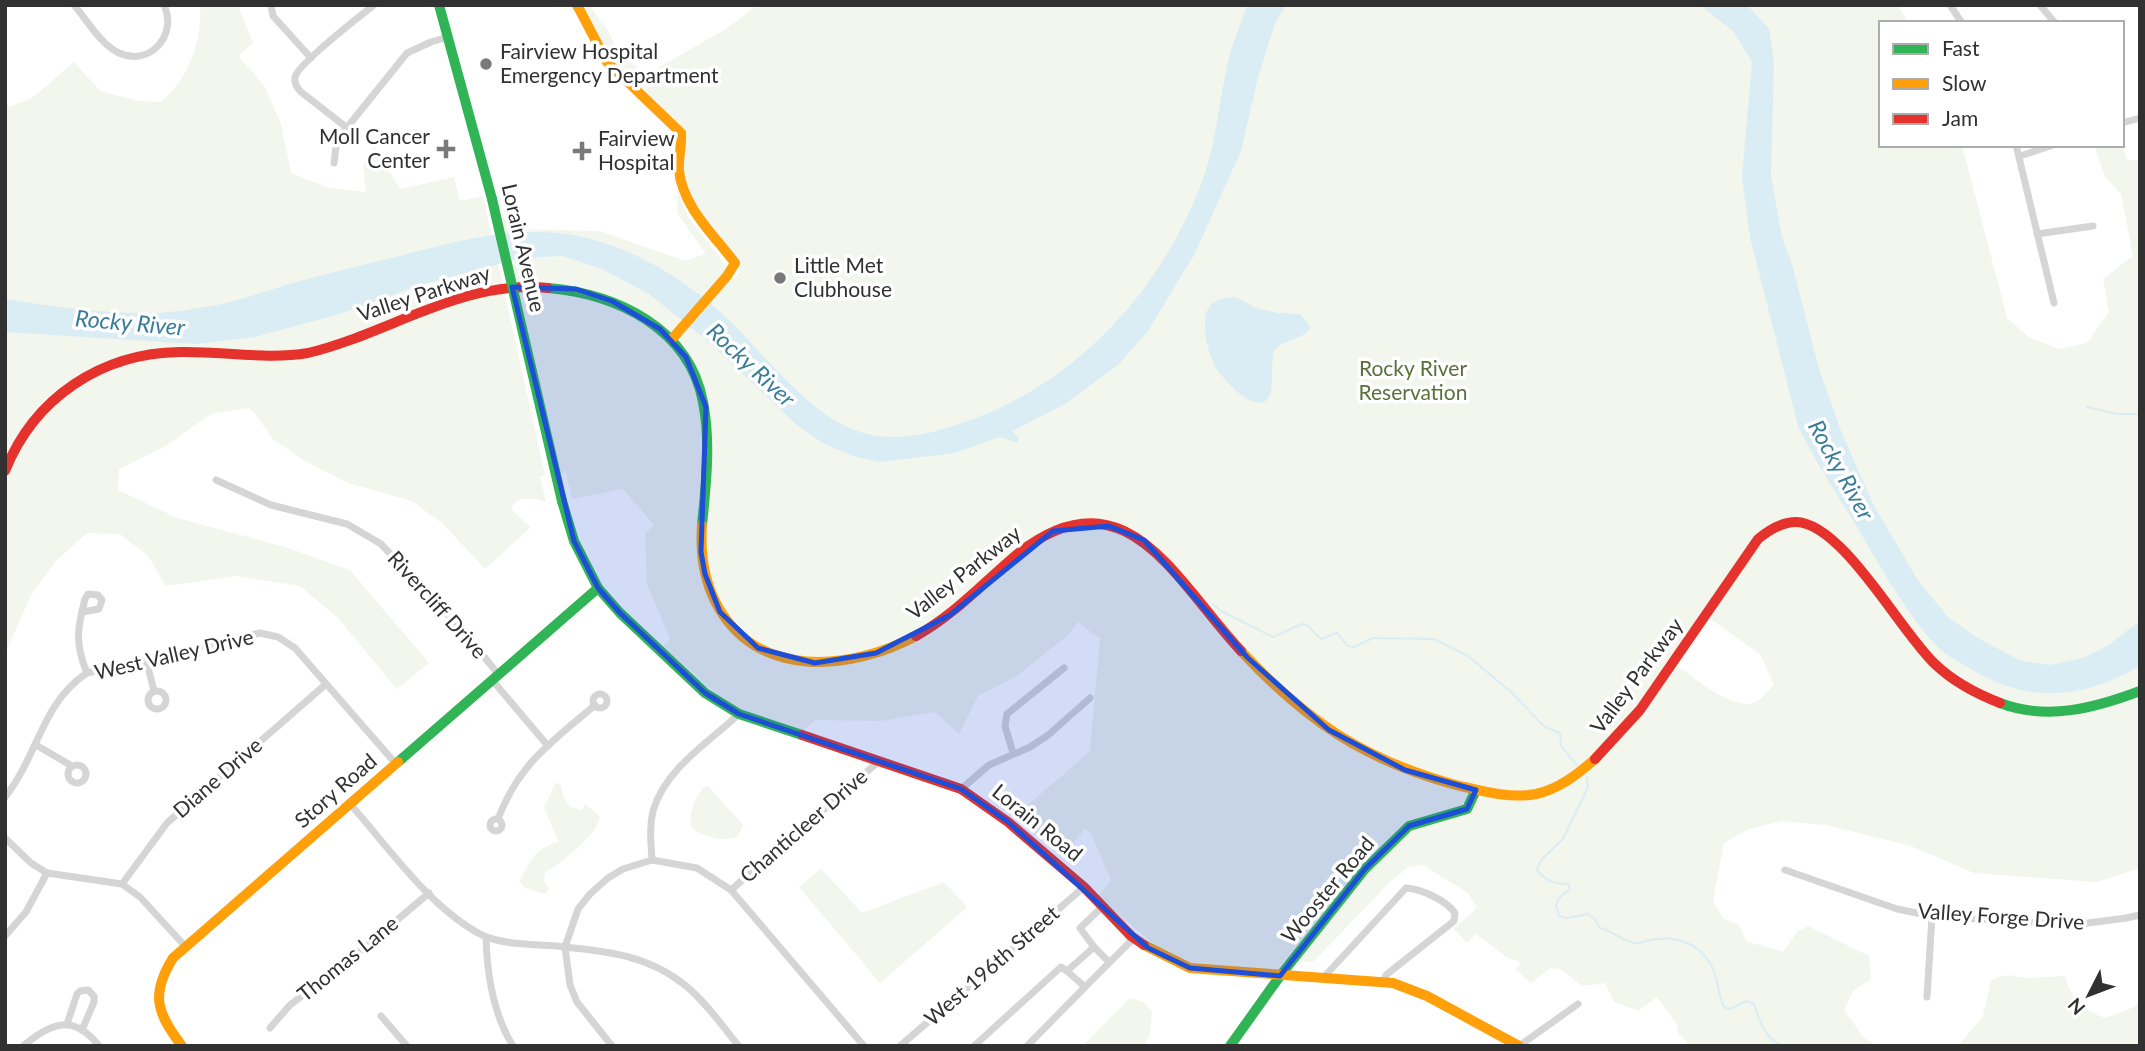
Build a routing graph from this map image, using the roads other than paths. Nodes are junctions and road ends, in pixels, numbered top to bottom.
1 (74, 5) edge
2 (164, 5) edge
3 (271, 5) edge
4 (373, 5) edge
5 (439, 5) edge
6 (577, 5) edge
7 (1950, 5) edge
8 (2040, 5) edge
9 (1961, 21) edge
10 (2052, 21) edge
11 (448, 37) junction
12 (311, 58) junction
13 (346, 127) junction
14 (2017, 147) edge
15 (2047, 147) edge
16 (2020, 156) junction
17 (334, 163) dead end
18 (2093, 226) dead end
19 (2037, 234) junction
20 (2054, 303) dead end
21 (672, 339) junction
22 (5, 471) edge
23 (216, 480) dead end
24 (562, 501) joint
25 (598, 588) junction
26 (82, 612) dead end
27 (146, 659) junction
28 (1064, 668) dead end
29 (87, 673) junction
30 (496, 678) junction
31 (326, 684) junction
32 (154, 691) dead end
33 (2140, 691) edge
34 (1090, 698) dead end
35 (595, 705) dead end
36 (739, 714) junction
37 (36, 745) junction
38 (548, 746) junction
39 (1013, 753) junction
40 (878, 762) junction
41 (396, 764) junction
42 (72, 766) dead end
43 (961, 789) junction
44 (1476, 790) junction
45 (5, 797) edge
46 (351, 804) junction
47 (498, 818) dead end
48 (5, 838) edge
49 (652, 860) junction
50 (1784, 870) dead end
51 (47, 873) junction
52 (122, 884) junction
53 (1084, 887) junction
54 (730, 890) junction
55 (429, 893) junction
56 (1102, 906) junction
57 (2140, 915) edge
58 (1932, 916) junction
59 (5, 936) edge
60 (486, 937) junction
61 (1133, 938) junction
62 (185, 946) junction
63 (565, 947) junction
64 (1094, 947) junction
65 (1109, 962) junction
66 (1067, 971) junction
67 (1280, 976) junction
68 (1324, 978) junction
69 (1384, 981) junction
70 (1084, 987) junction
71 (1927, 997) dead end
72 (1578, 1004) dead end
73 (382, 1016) dead end
74 (67, 1024) junction
75 (270, 1028) dead end
76 (82, 1030) junction
77 (179, 1045) edge
78 (23, 1046) edge
79 (99, 1046) edge
80 (407, 1046) edge
81 (513, 1046) edge
82 (612, 1046) edge
83 (739, 1046) edge
84 (864, 1046) edge
85 (900, 1046) edge
86 (974, 1046) edge
87 (1027, 1046) edge
88 (1230, 1046) edge
89 (1519, 1046) edge

1 - 2 street
3 - 12 street
4 - 12 street
5 - 11 street, Lorain Avenue
6 - 21 street
7 - 9 street
8 - 10 street
11 - 13 street
11 - 24 street, Lorain Avenue, bridge
12 - 13 street
13 - 17 street
14 - 16 street
15 - 16 street
16 - 19 street
18 - 19 street
19 - 20 street
21 - 22 street, Valley Parkway
21 - 44 street, Valley Parkway
23 - 30 street, Rivercliff Drive
24 - 25 street, Lorain Road
25 - 30 street, Story Road
25 - 36 street, Lorain Road
26 - 29 street
27 - 29 street, West Valley Drive
27 - 31 street, West Valley Drive
27 - 32 street
28 - 39 street
29 - 37 street, West Valley Drive
30 - 38 street, Rivercliff Drive
30 - 41 street, Story Road
31 - 41 street, West Valley Drive
31 - 52 street, Diane Drive
33 - 44 street, Valley Parkway
34 - 39 street
35 - 38 street
36 - 40 street, Lorain Road
36 - 49 street
37 - 42 street
37 - 45 street, West Valley Drive
38 - 47 street
39 - 43 street
40 - 43 street, Lorain Road
40 - 54 street, Chanticleer Drive
41 - 46 street, Story Road
43 - 53 street, Lorain Road
44 - 67 street, Wooster Road
46 - 55 street
46 - 62 street, Story Road
48 - 51 street
49 - 54 street
49 - 63 street
50 - 58 street, Valley Forge Drive
51 - 52 street
51 - 59 street
52 - 62 street
53 - 56 street, Lorain Road
53 - 85 street, West 196th Street
54 - 84 street
55 - 60 street
55 - 75 street, Thomas Lane
56 - 61 street, Lorain Road
56 - 64 street
57 - 58 street, Valley Forge Drive
58 - 71 street
60 - 63 street
60 - 81 street
61 - 65 street
61 - 67 street, Lorain Road
62 - 77 street, Story Road
63 - 82 street
63 - 83 street
64 - 65 street
64 - 66 street
65 - 70 street
66 - 70 street
66 - 86 street
67 - 68 street, Lorain Road
67 - 88 street, Wooster Road
68 - 69 street, Lorain Road
68 - 69 street
69 - 89 street, Lorain Road
70 - 87 street
72 - 89 street
73 - 80 street
74 - 76 street
74 - 76 street
74 - 78 street
76 - 79 street

